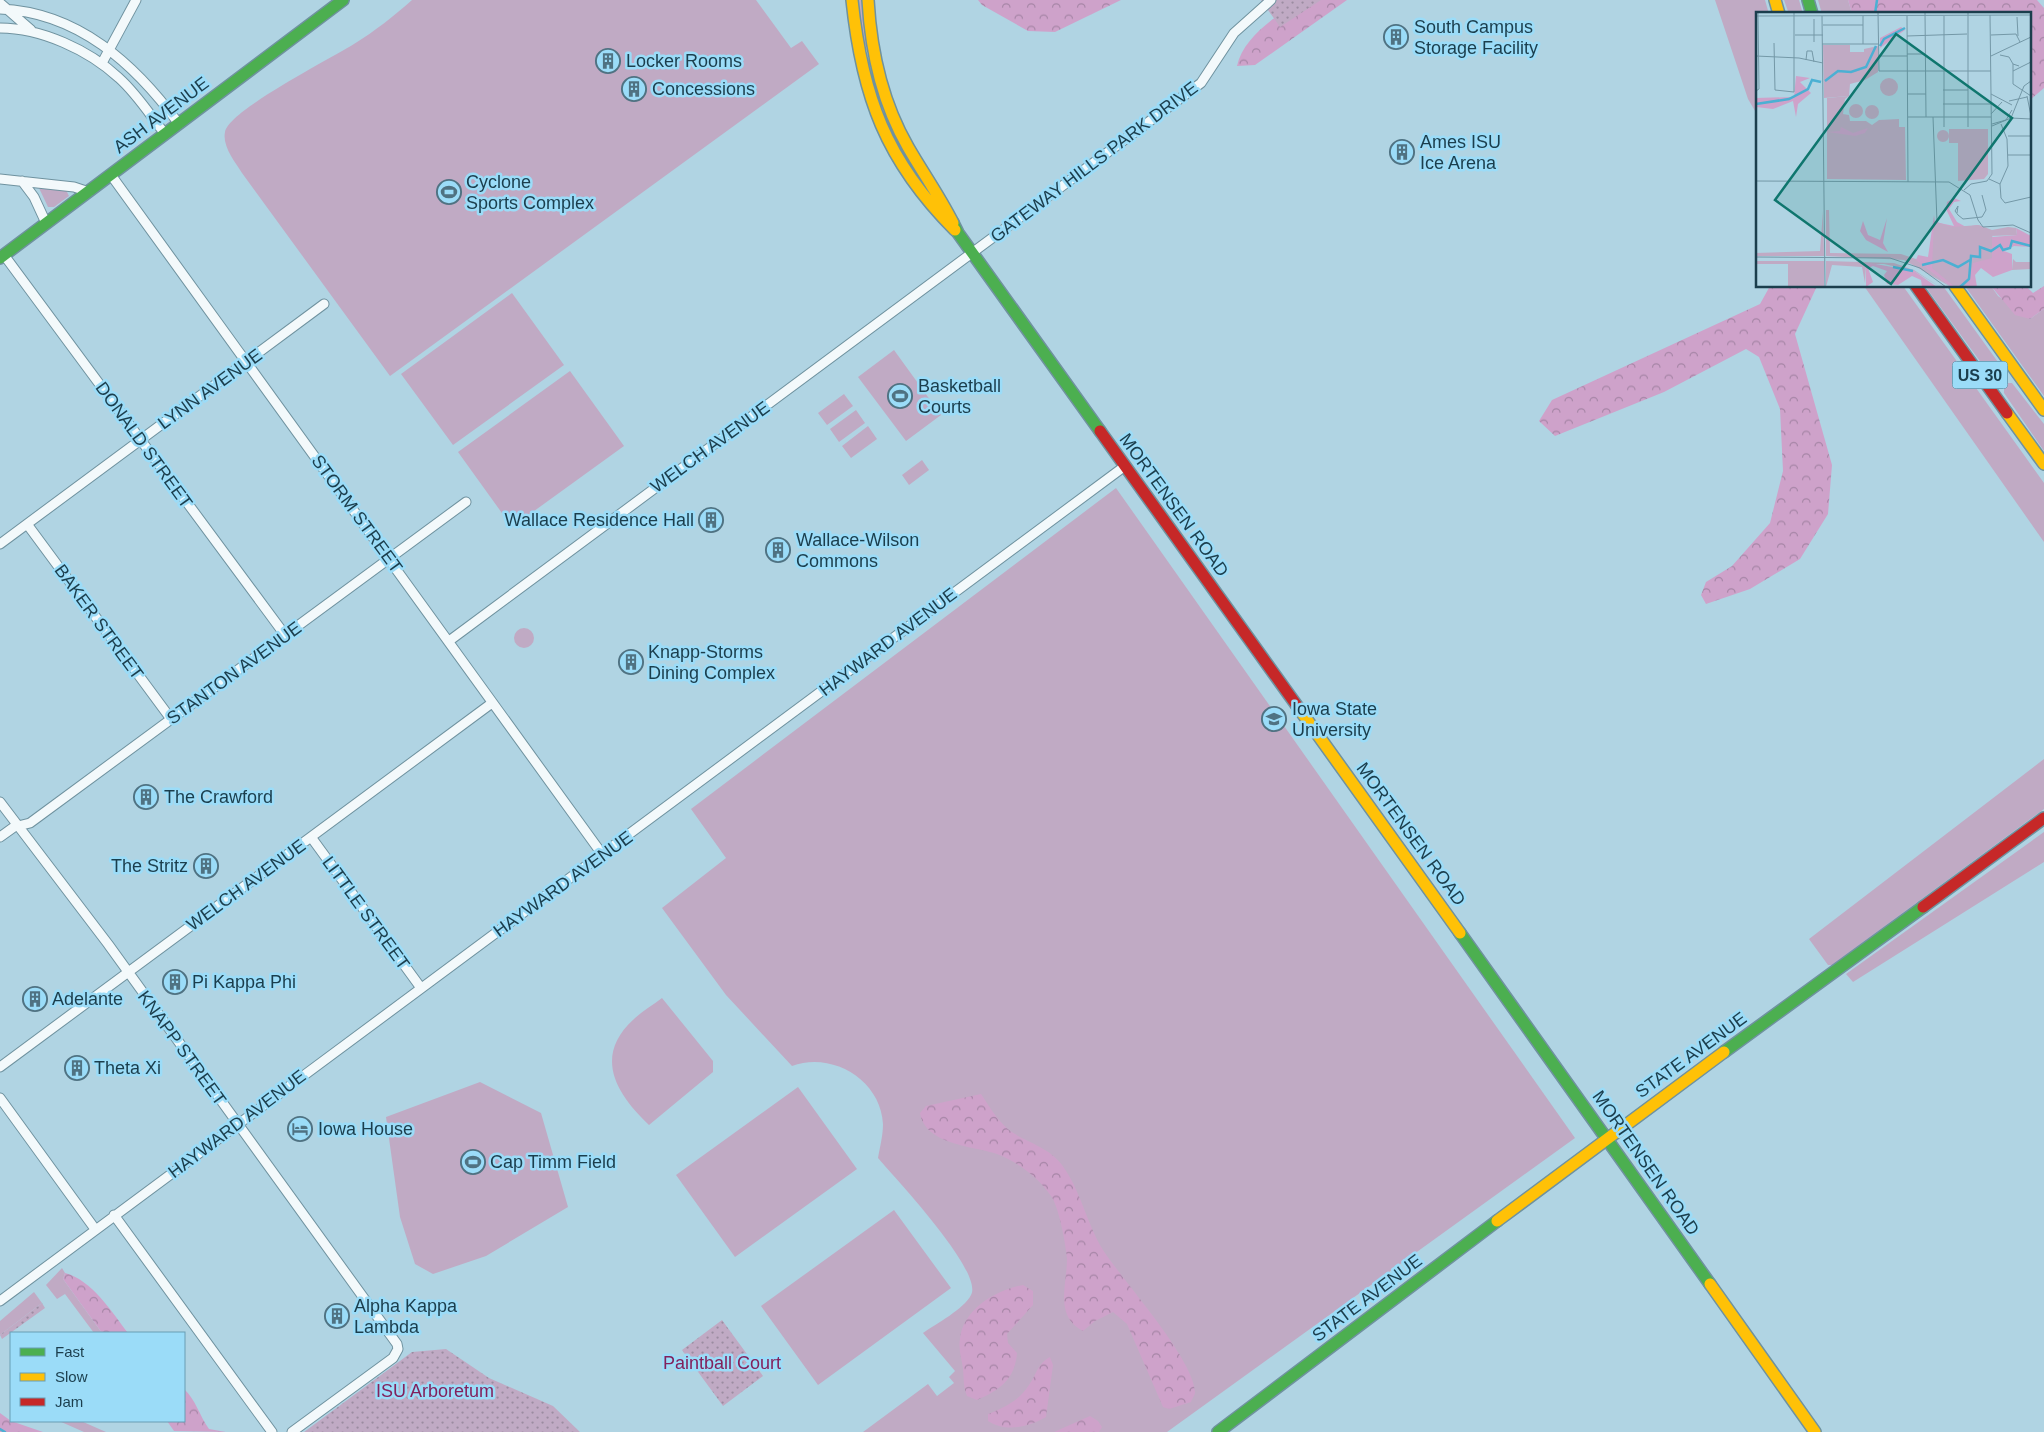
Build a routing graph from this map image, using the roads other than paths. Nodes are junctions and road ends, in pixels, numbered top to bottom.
1 (136, 0) edge
2 (343, 0) edge
3 (852, 0) edge
4 (868, 0) edge
5 (1271, 0) edge
6 (2, 7) edge
7 (0, 28) edge
8 (35, 33) junction
9 (109, 49) junction
10 (102, 64) junction
11 (179, 124) junction
12 (165, 134) junction
13 (111, 175) junction
14 (0, 179) edge
15 (22, 181) junction
16 (88, 192) junction
17 (46, 223) junction
18 (958, 233) junction
19 (972, 253) junction
20 (2, 256) edge
21 (1917, 288) edge
22 (1956, 288) edge
23 (324, 304) dead end
24 (247, 362) junction
25 (2044, 410) edge
26 (140, 440) junction
27 (2044, 464) edge
28 (1126, 466) junction
29 (466, 502) dead end
30 (27, 524) junction
31 (0, 544) edge
32 (389, 558) junction
33 (285, 635) junction
34 (449, 641) junction
35 (492, 703) junction
36 (171, 720) junction
37 (0, 802) edge
38 (2044, 818) edge
39 (18, 826) junction
40 (0, 837) edge
41 (311, 837) junction
42 (602, 854) junction
43 (128, 972) junction
44 (421, 988) junction
45 (0, 1067) edge
46 (0, 1098) edge
47 (238, 1124) junction
48 (1607, 1138) junction
49 (114, 1215) junction
50 (96, 1229) junction
51 (0, 1301) edge
52 (272, 1432) edge
53 (292, 1432) edge
54 (1218, 1432) edge
55 (1815, 1432) edge

1 - 9 street
2 - 11 main road, ASH AVENUE
3 - 18 main road, MORTENSEN ROAD
4 - 18 main road, MORTENSEN ROAD
5 - 19 street, GATEWAY HILLS PARK DRIVE
6 - 8 street
6 - 9 street
7 - 8 street
8 - 10 street
9 - 10 street
9 - 11 street
10 - 12 street
11 - 12 main road, ASH AVENUE
12 - 13 main road, ASH AVENUE
13 - 16 main road, ASH AVENUE
13 - 24 street, STORM STREET
14 - 15 street
15 - 16 street
15 - 17 street
16 - 17 main road, ASH AVENUE
17 - 20 main road, ASH AVENUE
18 - 19 main road, MORTENSEN ROAD
19 - 28 main road, MORTENSEN ROAD
19 - 34 street, WELCH AVENUE
20 - 26 street, DONALD STREET
21 - 27 main road, US 30
22 - 25 main road, US 30
23 - 24 street, LYNN AVENUE
24 - 26 street, LYNN AVENUE
24 - 32 street, STORM STREET
26 - 30 street, LYNN AVENUE
26 - 33 street, DONALD STREET
28 - 42 street, HAYWARD AVENUE
28 - 48 main road, MORTENSEN ROAD
29 - 32 street, STANTON AVENUE
30 - 31 street, LYNN AVENUE
30 - 36 street, BAKER STREET
32 - 33 street, STANTON AVENUE
32 - 34 street, STORM STREET
33 - 36 street, STANTON AVENUE
34 - 35 street, STORM STREET
35 - 41 street, WELCH AVENUE
35 - 42 street, STORM STREET
36 - 39 street, STANTON AVENUE
37 - 39 street, KNAPP STREET
38 - 48 main road, STATE AVENUE
39 - 40 street, STANTON AVENUE
39 - 43 street, KNAPP STREET
41 - 43 street, WELCH AVENUE
41 - 44 street, LITTLE STREET
42 - 44 street, HAYWARD AVENUE
43 - 45 street, WELCH AVENUE
43 - 47 street, KNAPP STREET
44 - 47 street, HAYWARD AVENUE
46 - 50 street
47 - 49 street, HAYWARD AVENUE
47 - 53 street, KNAPP STREET
48 - 54 main road, STATE AVENUE
48 - 55 main road, MORTENSEN ROAD
49 - 50 street, HAYWARD AVENUE
49 - 52 street
50 - 51 street, HAYWARD AVENUE

